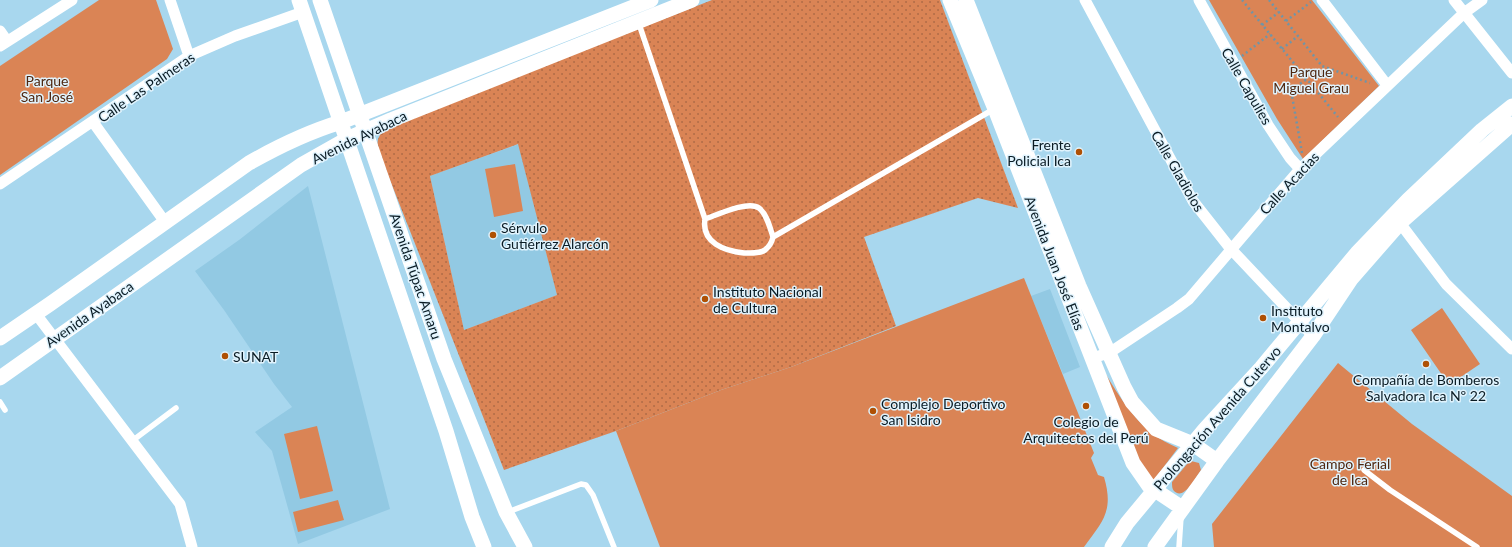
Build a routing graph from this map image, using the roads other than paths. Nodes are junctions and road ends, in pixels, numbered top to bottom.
1 (72, 0) edge
2 (170, 0) edge
3 (320, 0) edge
4 (651, 0) edge
5 (692, 0) edge
6 (950, 0) edge
7 (966, 0) edge
8 (1085, 0) edge
9 (1199, 0) edge
10 (1454, 0) edge
11 (1482, 0) edge
12 (1320, 3) edge
13 (301, 6) edge
14 (1464, 13) junction
15 (635, 14) junction
16 (0, 31) edge
17 (3, 43) edge
18 (189, 56) junction
19 (1512, 73) edge
20 (1388, 85) junction
21 (1512, 106) edge
22 (995, 109) junction
23 (360, 114) junction
24 (93, 122) junction
25 (341, 122) junction
26 (1512, 124) edge
27 (366, 131) junction
28 (347, 139) junction
29 (1301, 164) junction
30 (0, 184) edge
31 (705, 219) junction
32 (165, 222) junction
33 (1400, 223) junction
34 (773, 237) junction
35 (1230, 248) junction
36 (36, 314) junction
37 (1300, 322) junction
38 (1312, 336) junction
39 (0, 338) edge
40 (55, 338) junction
41 (1512, 349) edge
42 (1108, 353) junction
43 (1092, 358) junction
44 (444, 359) junction
45 (424, 367) junction
46 (0, 378) edge
47 (0, 402) edge
48 (176, 408) dead end
49 (5, 410) dead end
50 (132, 441) junction
51 (1193, 444) junction
52 (1217, 461) junction
53 (1364, 470) dead end
54 (1155, 491) junction
55 (1182, 508) junction
56 (506, 512) junction
57 (192, 547) edge
58 (484, 547) edge
59 (525, 547) edge
60 (614, 547) edge
61 (1112, 547) edge
62 (1155, 547) edge
63 (1178, 547) edge
64 (1476, 547) edge

1 - 17 street
2 - 18 street
3 - 23 street, Avenida Túpac Amaru
4 - 15 street, Avenida Ayabaca
5 - 15 street, Avenida Ayabaca
6 - 22 street, Avenida Juan José Elías
7 - 42 street, Avenida Juan José Elías
8 - 35 street, Calle Gladiolos
9 - 29 street, Calle Capulies
10 - 14 street
11 - 14 street, Calle Acacias
12 - 20 street
13 - 18 street, Calle Las Palmeras
13 - 25 street, Avenida Túpac Amaru
14 - 19 street
14 - 20 street, Calle Acacias
15 - 23 street, Avenida Ayabaca
15 - 27 street, Avenida Ayabaca
15 - 31 lane
16 - 17 street
18 - 24 street, Calle Las Palmeras
20 - 29 street, Calle Acacias
21 - 37 street, Prolongación Avenida Cutervo
22 - 34 lane
22 - 43 street, Avenida Juan José Elías
23 - 25 street, Avenida Ayabaca
23 - 27 street, Avenida Túpac Amaru
24 - 30 street, Calle Las Palmeras
24 - 32 street
25 - 28 street, Avenida Túpac Amaru
25 - 32 street, Avenida Ayabaca
26 - 33 street, Prolongación Avenida Cutervo
27 - 28 street, Avenida Ayabaca
27 - 44 street, Avenida Túpac Amaru
28 - 40 street, Avenida Ayabaca
28 - 45 street, Avenida Túpac Amaru
29 - 35 street, Calle Acacias
31 - 34 lane
31 - 34 lane
32 - 36 street, Avenida Ayabaca
33 - 38 street, Prolongación Avenida Cutervo
33 - 41 street
35 - 37 street, Calle Gladiolos
35 - 42 street, Calle Acacias
36 - 39 street, Avenida Ayabaca
36 - 40 street
37 - 38 street, Calle Gladiolos
37 - 51 street, Prolongación Avenida Cutervo
38 - 52 street, Prolongación Avenida Cutervo
40 - 46 street, Avenida Ayabaca
40 - 50 street
42 - 43 street, Calle Acacias
42 - 51 street, Avenida Juan José Elías
43 - 54 street, Avenida Juan José Elías
44 - 45 street
44 - 56 street, Avenida Túpac Amaru
45 - 58 street, Avenida Túpac Amaru
47 - 49 lane
48 - 50 lane
50 - 57 street
51 - 52 street, Avenida Juan José Elías
51 - 54 street, Prolongación Avenida Cutervo
52 - 55 street, Prolongación Avenida Cutervo
53 - 64 lane
54 - 55 street, Avenida Juan José Elías
54 - 61 street, Prolongación Avenida Cutervo
55 - 62 street, Prolongación Avenida Cutervo
55 - 63 lane
56 - 59 street, Avenida Túpac Amaru
56 - 60 lane

